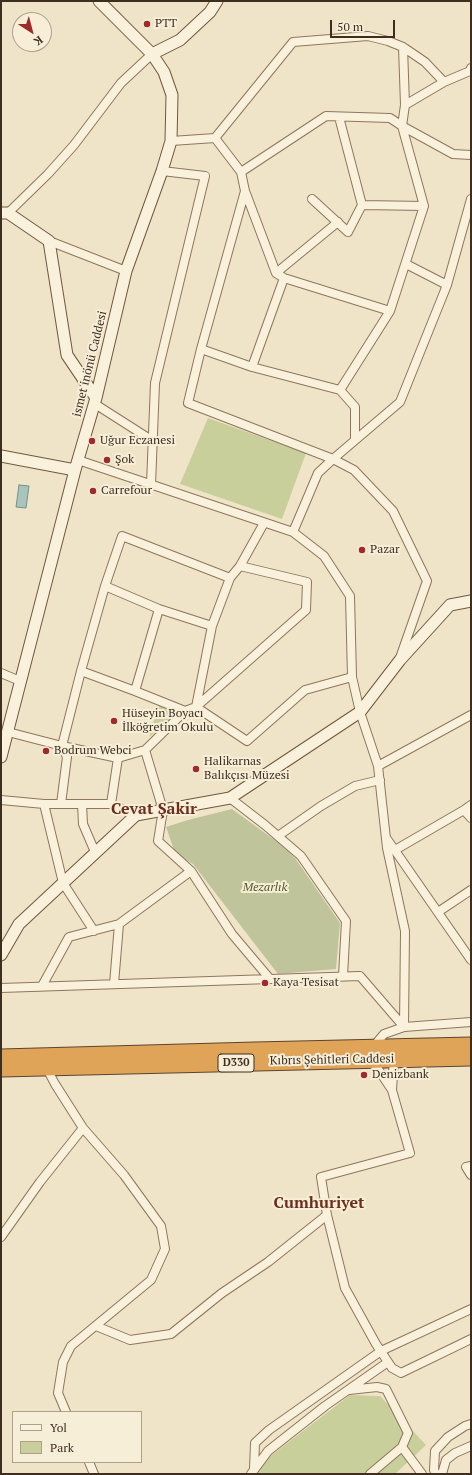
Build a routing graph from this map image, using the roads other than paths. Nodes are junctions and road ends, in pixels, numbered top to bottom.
1 (99, 1) edge
2 (217, 1) edge
3 (402, 47) junction
4 (152, 54) junction
5 (471, 68) edge
6 (444, 82) junction
7 (405, 105) junction
8 (339, 117) junction
9 (402, 126) junction
10 (215, 138) junction
11 (171, 141) junction
12 (471, 155) edge
13 (162, 170) junction
14 (241, 172) junction
15 (245, 191) junction
16 (312, 198) dead end
17 (471, 199) edge
18 (362, 205) junction
19 (424, 206) junction
20 (4, 213) edge
21 (338, 222) junction
22 (49, 241) junction
23 (406, 264) junction
24 (126, 271) junction
25 (276, 273) junction
26 (284, 278) junction
27 (447, 285) junction
28 (390, 311) junction
29 (201, 349) junction
30 (252, 367) junction
31 (340, 390) junction
32 (95, 401) junction
33 (355, 440) junction
34 (153, 441) junction
35 (1, 456) edge
36 (333, 459) junction
37 (77, 465) junction
38 (151, 485) junction
39 (264, 523) junction
40 (293, 532) junction
41 (240, 566) junction
42 (230, 578) junction
43 (105, 586) junction
44 (471, 601) edge
45 (159, 609) junction
46 (212, 626) junction
47 (400, 660) junction
48 (81, 671) junction
49 (1, 673) edge
50 (352, 677) junction
51 (20, 681) junction
52 (135, 691) junction
53 (196, 707) junction
54 (185, 711) junction
55 (360, 712) junction
56 (471, 715) edge
57 (8, 732) junction
58 (62, 746) junction
59 (145, 750) junction
60 (1, 757) edge
61 (118, 758) junction
62 (378, 766) junction
63 (380, 780) junction
64 (230, 798) junction
65 (1, 800) edge
66 (44, 804) junction
67 (61, 804) junction
68 (82, 804) junction
69 (111, 804) junction
70 (468, 808) edge
71 (162, 810) junction
72 (136, 815) junction
73 (471, 818) edge
74 (278, 836) junction
75 (386, 838) junction
76 (395, 850) junction
77 (95, 852) junction
78 (191, 871) junction
79 (63, 883) junction
80 (471, 890) edge
81 (438, 912) junction
82 (119, 924) junction
83 (94, 931) junction
84 (1, 955) edge
85 (471, 960) edge
86 (343, 976) junction
87 (270, 979) junction
88 (114, 984) junction
89 (42, 986) junction
90 (1, 988) edge
91 (471, 1022) edge
92 (404, 1027) junction
93 (471, 1045) edge
94 (373, 1053) junction
95 (1, 1057) edge
96 (471, 1058) edge
97 (394, 1059) junction
98 (46, 1068) junction
99 (1, 1069) edge
100 (392, 1090) junction
101 (83, 1128) junction
102 (468, 1166) edge
103 (471, 1175) edge
104 (327, 1215) junction
105 (1, 1237) edge
106 (471, 1309) edge
107 (96, 1326) junction
108 (471, 1339) edge
109 (381, 1351) junction
110 (388, 1362) junction
111 (348, 1390) junction
112 (66, 1411) edge
113 (471, 1424) edge
114 (471, 1446) edge
115 (402, 1447) junction
116 (89, 1463) edge
117 (253, 1471) edge
118 (94, 1474) edge
119 (370, 1474) edge
120 (422, 1474) edge
121 (436, 1474) edge
122 (442, 1474) edge

1 - 4 street, ismet inönü Caddesi
2 - 4 street
3 - 6 street
3 - 7 street
3 - 10 street
4 - 11 street, ismet inönü Caddesi
4 - 20 street
5 - 6 street
6 - 7 street
7 - 9 street
8 - 9 street
8 - 14 street
8 - 18 street
9 - 12 street
9 - 19 street
10 - 11 street
10 - 14 street
11 - 13 street, ismet inönü Caddesi
13 - 24 street, ismet inönü Caddesi
13 - 34 street
14 - 15 street
15 - 25 street
15 - 29 street
16 - 21 street
17 - 27 street
18 - 19 street
18 - 21 street
19 - 23 street
20 - 22 street
21 - 25 street
22 - 24 street
22 - 32 street
23 - 27 street
23 - 28 street
24 - 32 street, ismet inönü Caddesi
25 - 26 street
26 - 28 street
26 - 30 street
27 - 33 street
28 - 31 street
29 - 30 street
29 - 36 street
30 - 31 street
31 - 33 street
32 - 34 street
32 - 37 street, ismet inönü Caddesi
33 - 36 street
34 - 38 street
35 - 37 street
36 - 40 street
36 - 47 street
37 - 38 street
37 - 51 street, ismet inönü Caddesi
38 - 39 street
39 - 40 street
39 - 41 street
40 - 50 street
41 - 42 street
41 - 53 street
42 - 43 street
42 - 46 street
43 - 45 street
43 - 48 street
44 - 47 street
45 - 46 street
45 - 52 street
46 - 53 street
47 - 55 street
48 - 52 street
48 - 58 street
49 - 51 street
50 - 53 street
50 - 55 street
51 - 57 street, ismet inönü Caddesi
52 - 54 street
53 - 54 street
54 - 59 street
55 - 62 street
55 - 64 street
56 - 62 street
57 - 58 street
57 - 60 street, ismet inönü Caddesi
58 - 61 street
58 - 67 street
59 - 61 street
59 - 71 street
61 - 69 street
62 - 63 street
63 - 74 street
63 - 75 street
64 - 71 street
64 - 74 street
65 - 66 street
66 - 67 street
66 - 79 street
67 - 68 street
68 - 69 street
68 - 77 street
69 - 72 street
70 - 73 street
70 - 76 street
71 - 72 street
71 - 78 street
72 - 77 street
74 - 86 street
75 - 76 street
75 - 92 street
76 - 81 street
77 - 79 street
78 - 82 street
78 - 87 street
79 - 83 street
79 - 84 street
80 - 81 street
81 - 85 street
82 - 83 street
82 - 88 street
83 - 89 street
86 - 87 street
86 - 92 street
87 - 88 street
88 - 89 street
89 - 90 street
91 - 92 street
92 - 94 street
93 - 94 highway, Kıbrıs Şehitleri Caddesi / D330
94 - 95 highway, Kıbrıs Şehitleri Caddesi / D330
94 - 97 highway, Kıbrıs Şehitleri Caddesi / D330
94 - 98 highway, Kıbrıs Şehitleri Caddesi / D330
94 - 100 street
96 - 97 highway, Kıbrıs Şehitleri Caddesi / D330
97 - 100 street
98 - 99 highway, Kıbrıs Şehitleri Caddesi / D330
98 - 101 street
100 - 104 street
101 - 105 street
101 - 107 street
102 - 103 street
104 - 107 street
104 - 109 street
106 - 109 street
107 - 112 street
108 - 110 street
109 - 110 street
109 - 117 street
110 - 111 street
111 - 115 street
111 - 117 street
113 - 121 street
114 - 122 street
115 - 119 street
115 - 120 street
116 - 118 street

